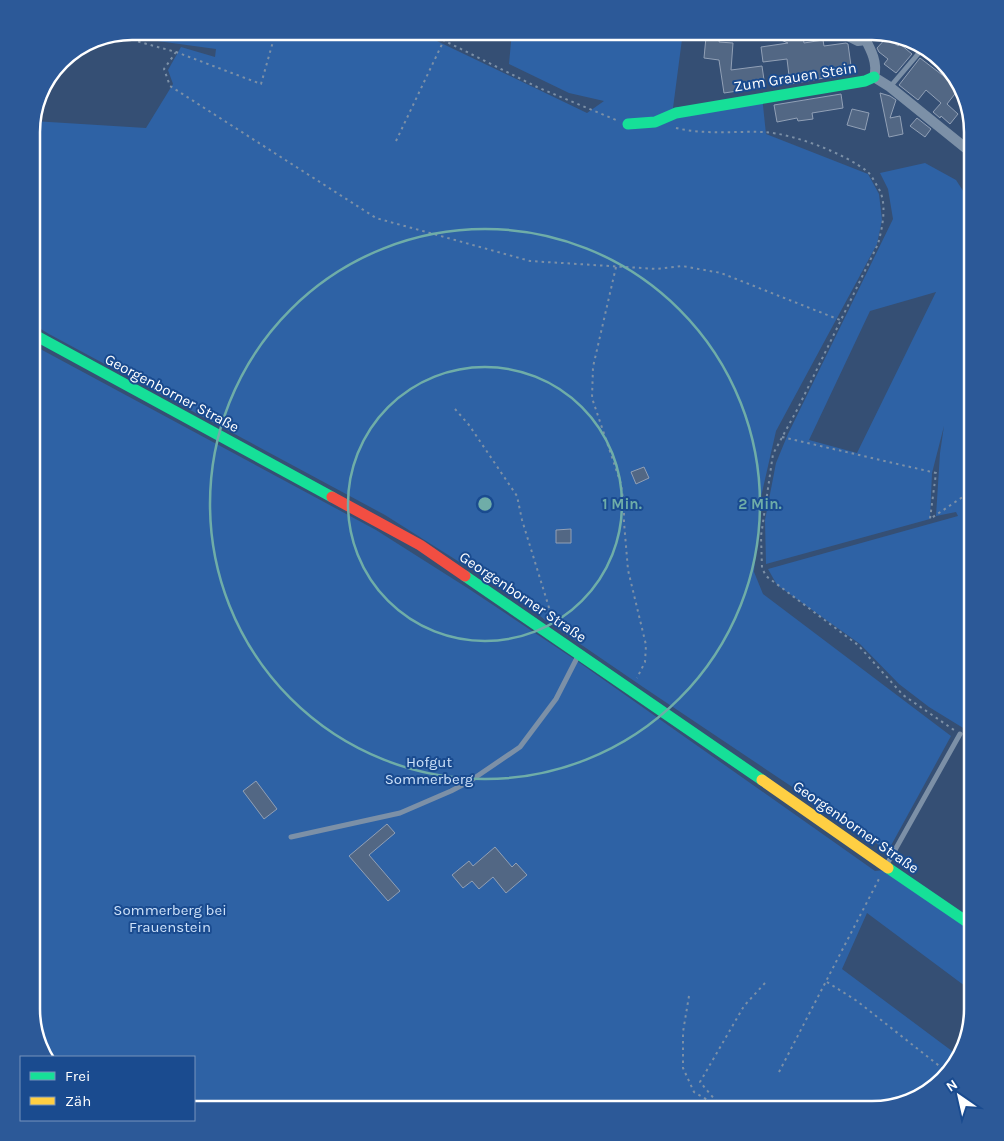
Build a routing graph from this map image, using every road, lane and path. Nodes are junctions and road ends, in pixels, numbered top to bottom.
1 (135, 40) edge
2 (274, 40) edge
3 (444, 40) joint
4 (866, 40) edge
5 (176, 52) junction
6 (919, 53) edge
7 (874, 77) junction
8 (890, 87) junction
9 (628, 124) joint
10 (674, 127) dead end
11 (396, 141) dead end
12 (964, 147) edge
13 (616, 267) junction
14 (840, 320) junction
15 (40, 338) edge
16 (455, 409) dead end
17 (782, 437) junction
18 (964, 496) edge
19 (551, 634) junction
20 (579, 653) junction
21 (629, 688) junction
22 (960, 734) joint
23 (291, 837) dead end
24 (886, 866) junction
25 (964, 920) edge
26 (827, 982) junction
27 (765, 983) dead end
28 (689, 996) dead end
29 (942, 1068) edge
30 (779, 1072) dead end
31 (710, 1101) edge
32 (715, 1101) edge

1 - 5 path
2 - 5 path
3 - 9 path
3 - 11 path
4 - 7 street
5 - 13 path
6 - 8 lane
7 - 8 street, Zum Grauen Stein
7 - 9 main road, Zum Grauen Stein
8 - 12 street, Zum Grauen Stein
10 - 14 path
13 - 14 path
13 - 21 path
14 - 17 path
15 - 19 main road, Georgenborner Straße
16 - 19 path
17 - 18 path
17 - 22 path
19 - 20 main road, Georgenborner Straße
20 - 21 main road, Georgenborner Straße
20 - 23 lane
21 - 24 main road, Georgenborner Straße
22 - 24 lane
24 - 25 main road, Georgenborner Straße
24 - 26 path
26 - 29 path
26 - 30 path
27 - 32 path
28 - 31 path

